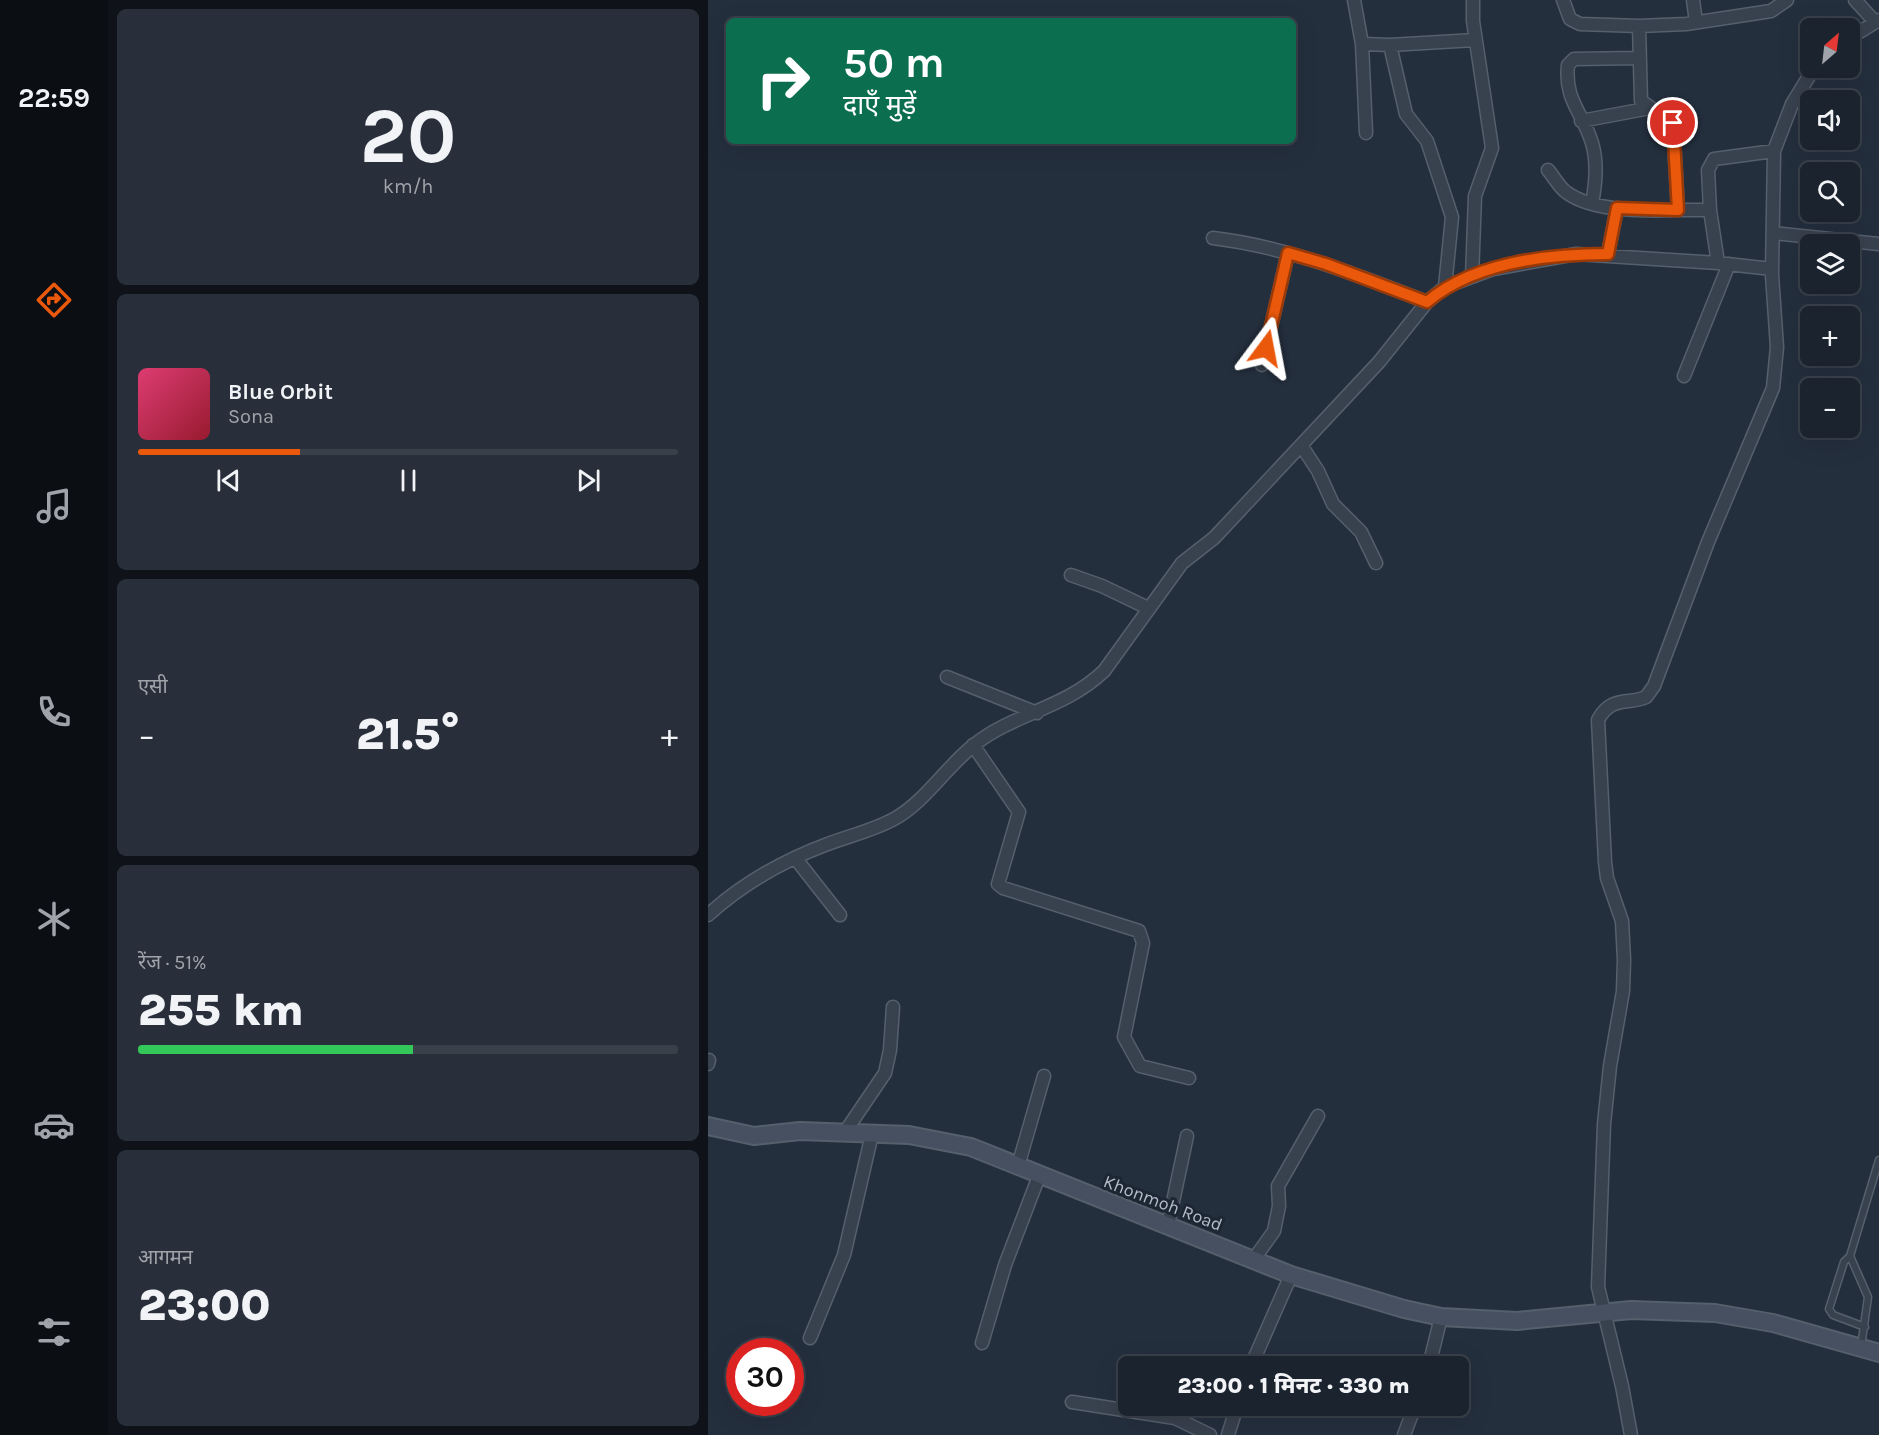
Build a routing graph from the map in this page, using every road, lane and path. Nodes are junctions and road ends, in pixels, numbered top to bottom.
1 (1354, 0) edge
2 (1473, 0) edge
3 (1563, 0) edge
4 (1694, 0) edge
5 (1787, 0) edge
6 (1856, 0) edge
7 (1877, 21) edge
8 (1696, 22) junction
9 (1640, 27) junction
10 (1860, 32) edge
11 (1475, 40) junction
12 (1362, 44) junction
13 (1390, 45) junction
14 (1638, 58) junction
15 (1808, 78) edge
16 (1650, 108) junction
17 (1581, 121) junction
18 (1366, 134) dead end
19 (1774, 151) junction
20 (1548, 170) dead end
21 (1592, 203) junction
22 (1617, 208) junction
23 (1678, 210) junction
24 (1710, 210) junction
25 (1773, 233) junction
26 (1213, 238) dead end
27 (1879, 244) edge
28 (1288, 253) junction
29 (1608, 254) junction
30 (1723, 263) junction
31 (1772, 269) junction
32 (1472, 277) junction
33 (1445, 287) junction
34 (1427, 302) junction
35 (1262, 365) dead end
36 (1684, 376) dead end
37 (1301, 445) junction
38 (1376, 563) dead end
39 (1071, 575) dead end
40 (1148, 608) junction
41 (947, 677) dead end
42 (1037, 713) junction
43 (974, 745) junction
44 (796, 860) junction
45 (708, 915) edge
46 (840, 915) dead end
47 (893, 1007) dead end
48 (1044, 1076) dead end
49 (1189, 1078) dead end
50 (1318, 1116) dead end
51 (708, 1126) edge
52 (845, 1132) junction
53 (872, 1134) junction
54 (1187, 1136) dead end
55 (1879, 1161) edge
56 (1018, 1166) junction
57 (1039, 1176) junction
58 (1168, 1225) junction
59 (1850, 1256) junction
60 (1254, 1259) junction
61 (1291, 1275) junction
62 (1604, 1312) junction
63 (1441, 1317) junction
64 (1865, 1327) junction
65 (810, 1338) dead end
66 (982, 1343) dead end
67 (1861, 1348) junction
68 (1879, 1353) edge
69 (1255, 1356) edge
70 (1431, 1356) edge
71 (1072, 1402) dead end
72 (1234, 1416) edge
73 (1411, 1416) edge
74 (1210, 1435) edge
75 (1228, 1435) edge
76 (1404, 1435) edge
77 (1631, 1435) edge

1 - 12 street
2 - 11 street
3 - 9 street
4 - 8 street
5 - 8 street
6 - 7 street
7 - 10 street
8 - 9 street
9 - 14 street
11 - 13 street
11 - 32 street
12 - 13 street
12 - 18 street
13 - 33 street
14 - 16 street
14 - 17 street
15 - 19 street
16 - 17 street
16 - 23 street
17 - 21 street
19 - 24 street
19 - 25 street
20 - 21 street
21 - 22 street
22 - 23 street
22 - 29 street
23 - 24 street
24 - 30 street
25 - 27 street
25 - 31 street
26 - 28 street
28 - 34 street
28 - 35 street
29 - 30 street
29 - 32 street
30 - 31 street
30 - 36 street
31 - 62 street
32 - 33 street
33 - 34 street
34 - 37 street
37 - 38 street
37 - 40 street
39 - 40 street
40 - 42 street
41 - 42 street
42 - 43 street
43 - 44 street
43 - 49 street
44 - 45 street
44 - 46 street
47 - 52 street
48 - 56 street
50 - 60 street
51 - 52 main road, Khonmoh Road
52 - 53 main road, Khonmoh Road
53 - 56 main road, Khonmoh Road
53 - 65 street
54 - 58 street
55 - 59 lane
56 - 57 main road, Khonmoh Road
57 - 58 main road, Khonmoh Road
57 - 66 street
58 - 60 main road, Khonmoh Road
59 - 64 lane
59 - 64 lane
60 - 61 main road, Khonmoh Road
61 - 63 main road, Khonmoh Road
61 - 69 street
62 - 63 main road, Khonmoh Road
62 - 67 main road, Khonmoh Road
62 - 77 street
63 - 70 street
64 - 67 lane
67 - 68 main road, Khonmoh Road
71 - 74 street
72 - 75 street
73 - 76 street

